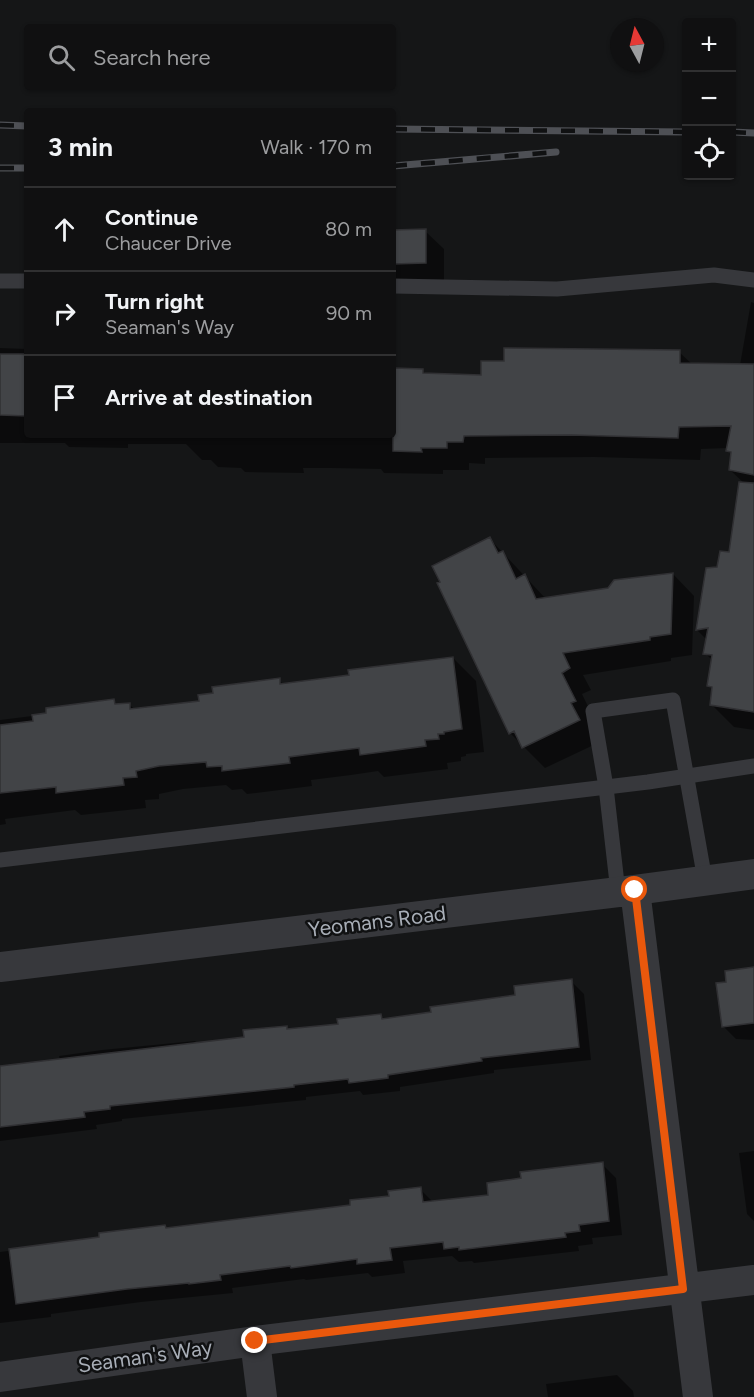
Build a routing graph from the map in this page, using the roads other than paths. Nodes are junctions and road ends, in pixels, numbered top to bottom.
1 (754, 280) edge
2 (0, 281) edge
3 (24, 281) edge
4 (396, 286) edge
5 (754, 766) edge
6 (686, 776) junction
7 (606, 787) junction
8 (0, 860) edge
9 (754, 874) edge
10 (705, 880) junction
11 (626, 891) junction
12 (0, 967) edge
13 (754, 1280) edge
14 (683, 1289) junction
15 (255, 1341) junction
16 (0, 1377) edge
17 (262, 1397) edge
18 (698, 1397) edge

1 - 4 lane
2 - 3 lane
5 - 6 lane
6 - 7 lane
6 - 7 lane
6 - 10 lane
7 - 8 lane
7 - 11 lane
9 - 10 street, Yeomans Road
10 - 11 street, Yeomans Road
11 - 12 street, Yeomans Road
11 - 14 street
13 - 14 street, Seaman's Way
14 - 15 street, Seaman's Way
14 - 18 street
15 - 16 street, Seaman's Way
15 - 17 street

